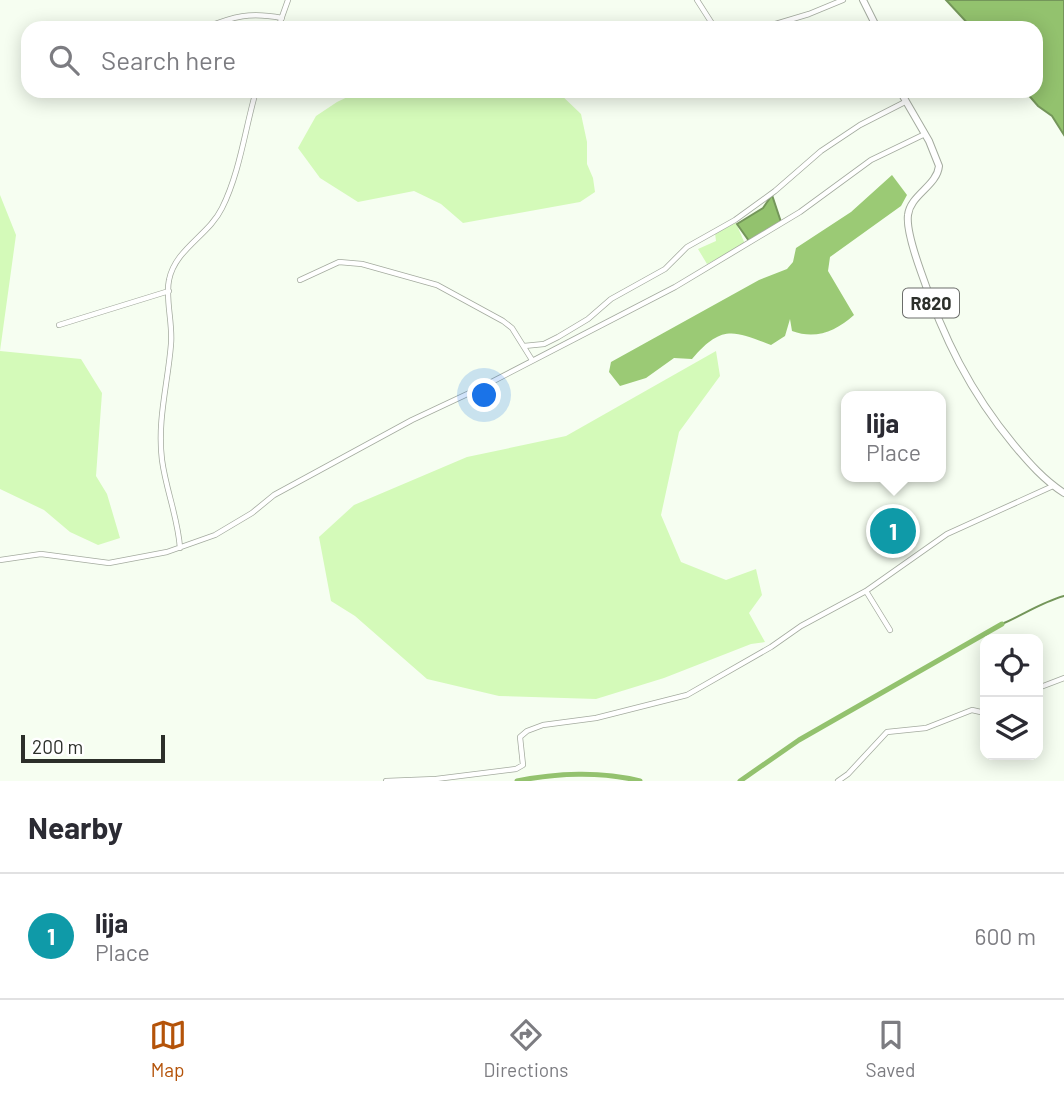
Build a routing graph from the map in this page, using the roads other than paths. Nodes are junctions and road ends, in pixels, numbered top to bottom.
1 (288, 0) edge
2 (697, 0) edge
3 (843, 0) edge
4 (863, 0) edge
5 (282, 18) junction
6 (223, 21) edge
7 (281, 21) edge
8 (710, 21) edge
9 (786, 21) edge
10 (874, 21) edge
11 (254, 98) edge
12 (903, 98) edge
13 (905, 102) junction
14 (925, 134) junction
15 (300, 280) dead end
16 (169, 291) junction
17 (59, 325) dead end
18 (524, 346) junction
19 (532, 360) junction
20 (1053, 486) junction
21 (1063, 492) edge
22 (180, 548) junction
23 (0, 560) edge
24 (866, 591) junction
25 (890, 630) dead end
26 (1064, 678) edge
27 (1043, 686) edge
28 (980, 712) edge
29 (386, 781) edge
30 (838, 781) edge

1 - 5 street
2 - 8 street
3 - 9 street
4 - 10 main road
5 - 6 street
5 - 7 street
11 - 16 street
12 - 13 main road, R820
13 - 14 main road, R820
13 - 18 street
14 - 19 street
14 - 20 main road, R820
15 - 18 street
16 - 17 street
16 - 22 street
18 - 19 street
19 - 22 street
20 - 21 main road, R820
20 - 24 street
22 - 23 street
24 - 25 street
24 - 29 street
26 - 27 street
28 - 30 street

